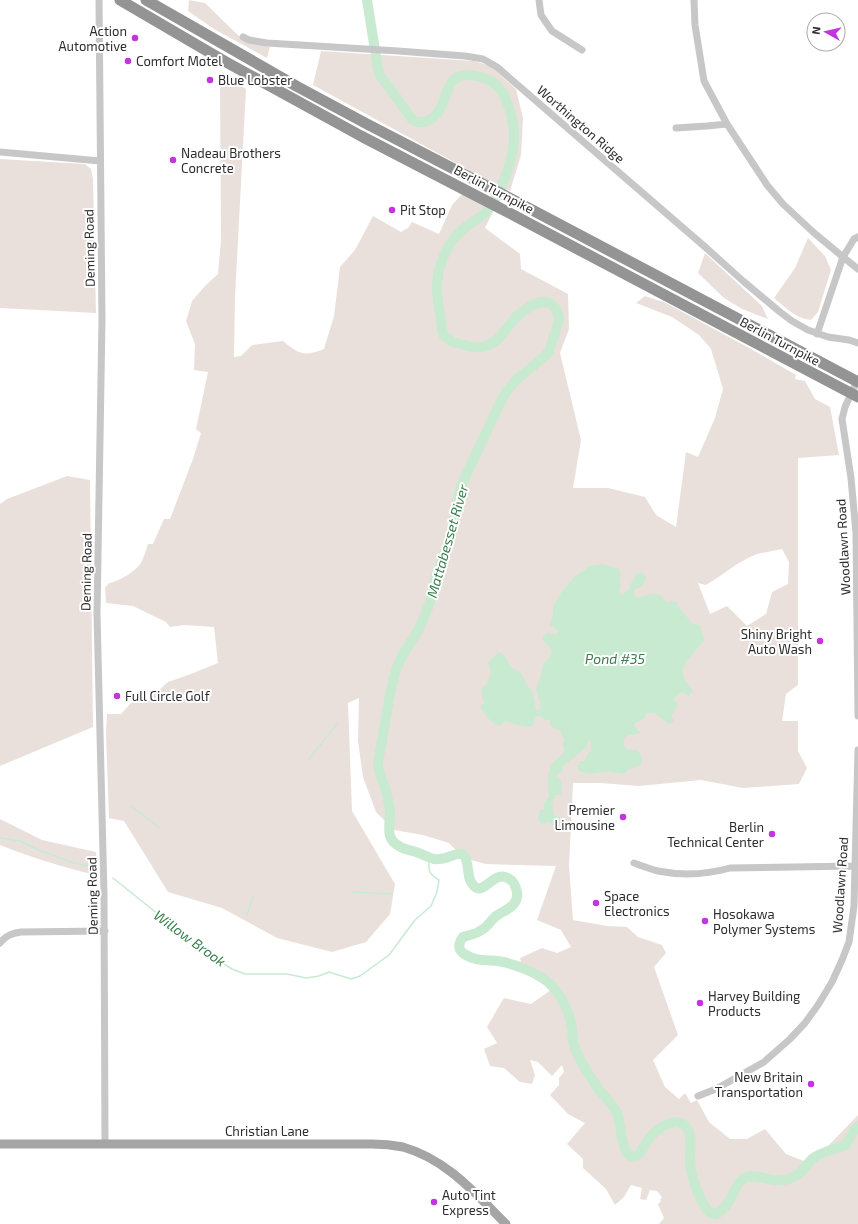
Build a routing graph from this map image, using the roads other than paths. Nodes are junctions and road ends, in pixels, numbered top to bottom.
1 (99, 0) edge
2 (120, 0) edge
3 (146, 0) edge
4 (539, 0) edge
5 (694, 0) edge
6 (243, 37) dead end
7 (582, 50) dead end
8 (727, 124) junction
9 (676, 128) dead end
10 (0, 152) edge
11 (100, 160) junction
12 (858, 237) edge
13 (843, 257) junction
14 (858, 269) edge
15 (817, 334) junction
16 (858, 343) edge
17 (858, 381) edge
18 (854, 395) edge
19 (858, 716) edge
20 (858, 750) edge
21 (634, 863) dead end
22 (855, 866) junction
23 (104, 931) junction
24 (0, 943) edge
25 (698, 1096) dead end
26 (0, 1144) edge
27 (105, 1144) junction
28 (506, 1224) edge

1 - 11 street, Deming Road
2 - 18 highway, Berlin Turnpike
3 - 17 highway, Berlin Turnpike
4 - 7 street
5 - 8 street
6 - 15 street, Worthington Ridge
8 - 9 street
8 - 13 street
10 - 11 street
11 - 23 street, Deming Road
12 - 13 street
13 - 14 street
13 - 15 street
15 - 16 street, Worthington Ridge
17 - 18 street, Woodlawn Road
18 - 19 street, Woodlawn Road
20 - 22 street, Woodlawn Road
21 - 22 street
22 - 25 street, Woodlawn Road
23 - 24 street
23 - 27 street, Deming Road
26 - 27 main road, Christian Lane
27 - 28 main road, Christian Lane

